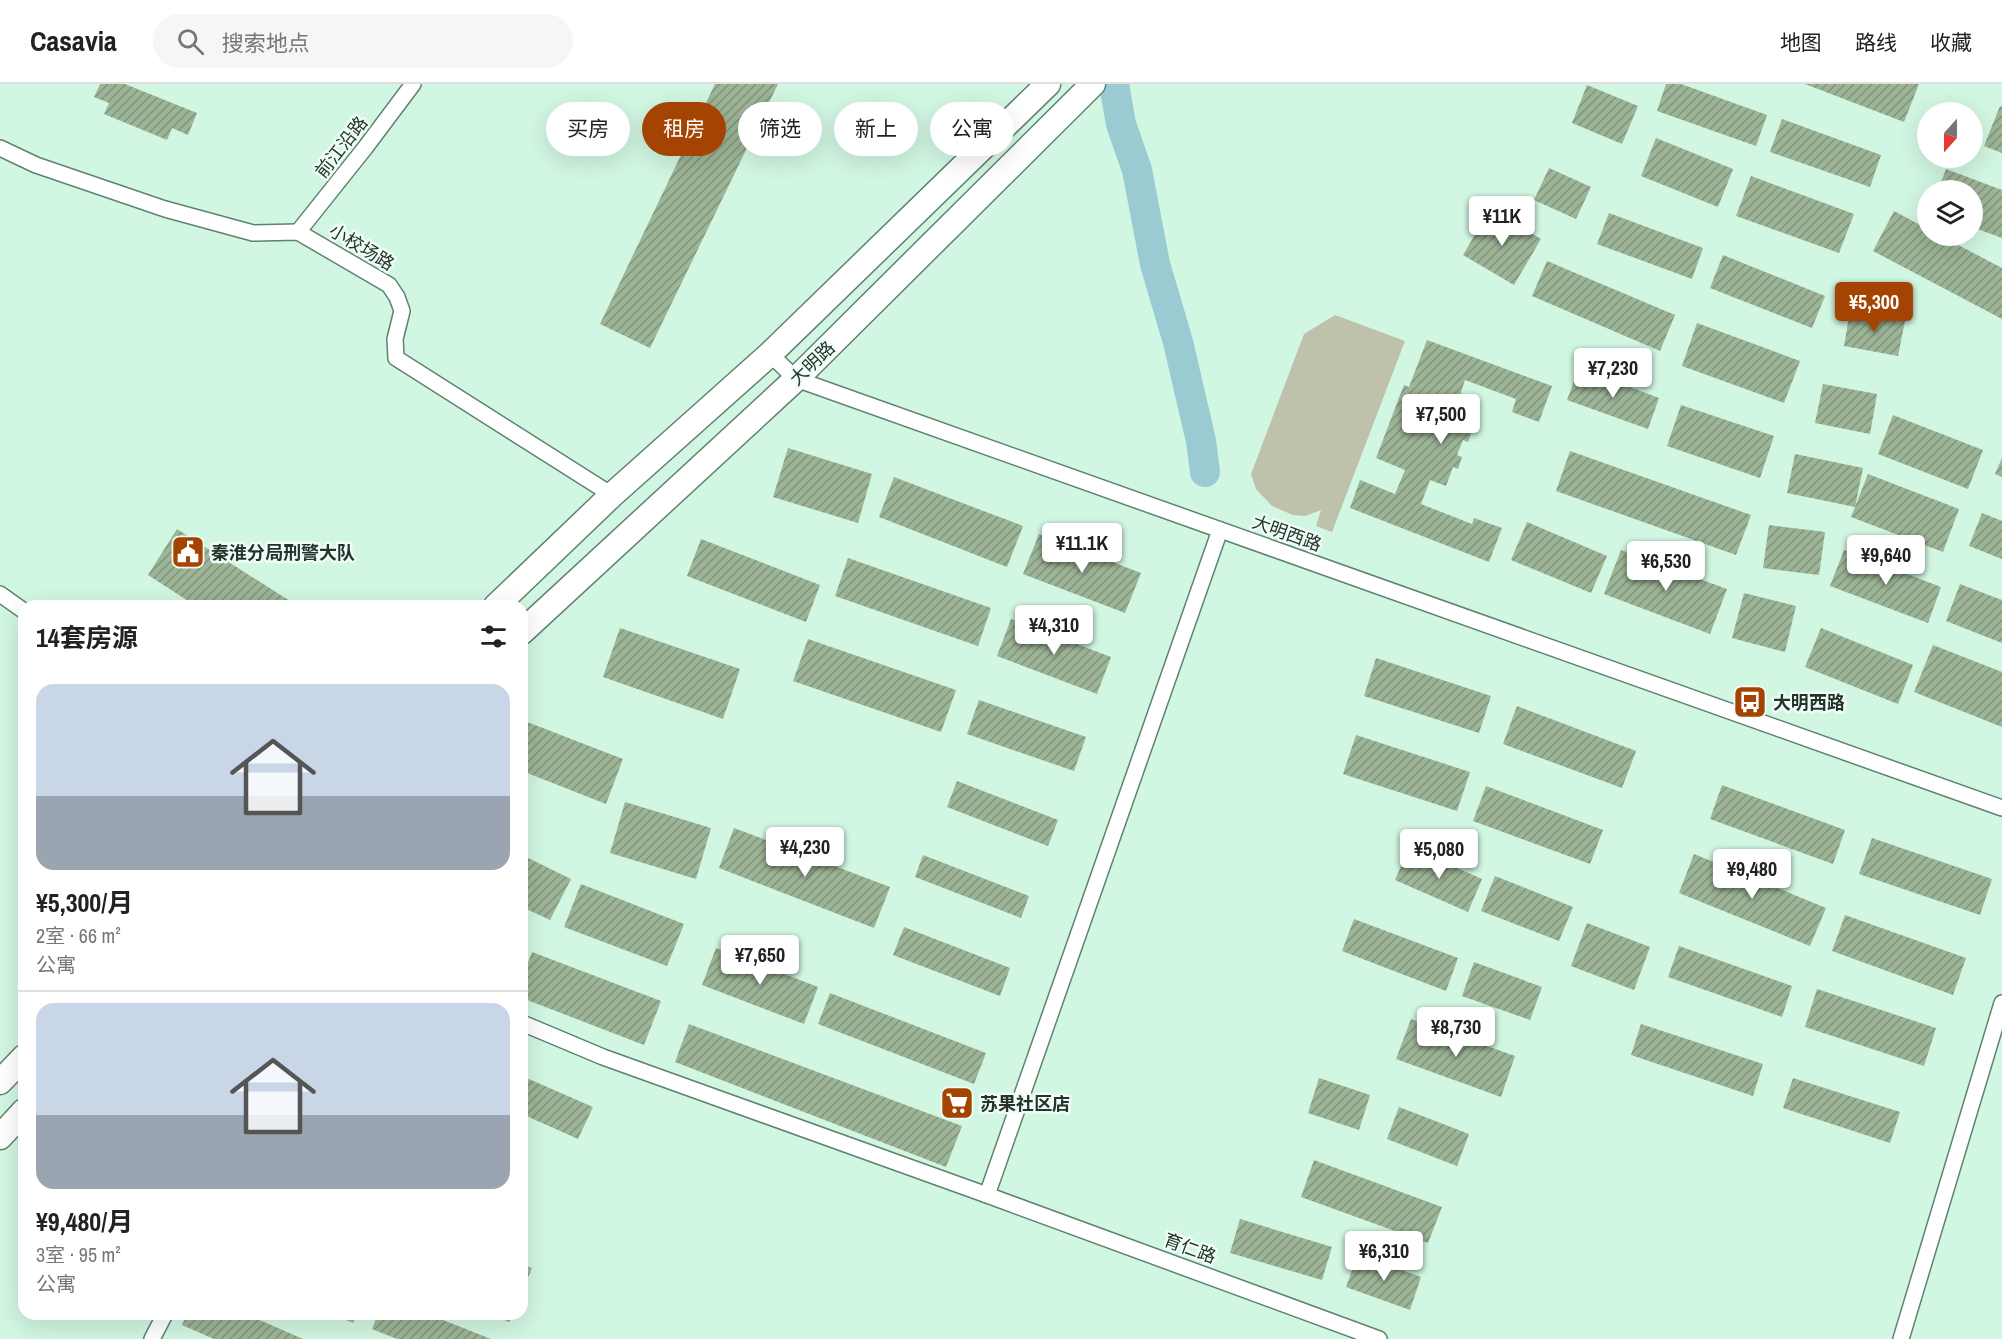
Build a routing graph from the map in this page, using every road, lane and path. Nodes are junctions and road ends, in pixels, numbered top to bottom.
1 (413, 84) edge
2 (1048, 84) edge
3 (1092, 84) edge
4 (0, 148) edge
5 (298, 232) junction
6 (770, 354) junction
7 (796, 379) junction
8 (612, 495) junction
9 (1220, 530) junction
10 (0, 594) edge
11 (502, 600) edge
12 (18, 607) edge
13 (528, 626) edge
14 (2002, 808) edge
15 (2002, 1003) edge
16 (528, 1026) edge
17 (18, 1063) edge
18 (0, 1082) edge
19 (18, 1118) edge
20 (0, 1137) edge
21 (987, 1195) junction
22 (162, 1320) edge
23 (152, 1339) edge
24 (1379, 1339) edge
25 (1901, 1339) edge

1 - 5 street, 前江沿路
2 - 6 main road
3 - 7 main road, 大明路
4 - 5 street
5 - 8 street, 小校场路
6 - 7 street, 大明西路
6 - 8 main road
7 - 9 street, 大明西路
7 - 13 main road, 大明路
8 - 11 main road
9 - 14 street, 大明西路
9 - 21 street
10 - 12 street
15 - 25 street
16 - 21 street, 育仁路
17 - 18 main road
19 - 20 main road
21 - 24 street, 育仁路
22 - 23 street

